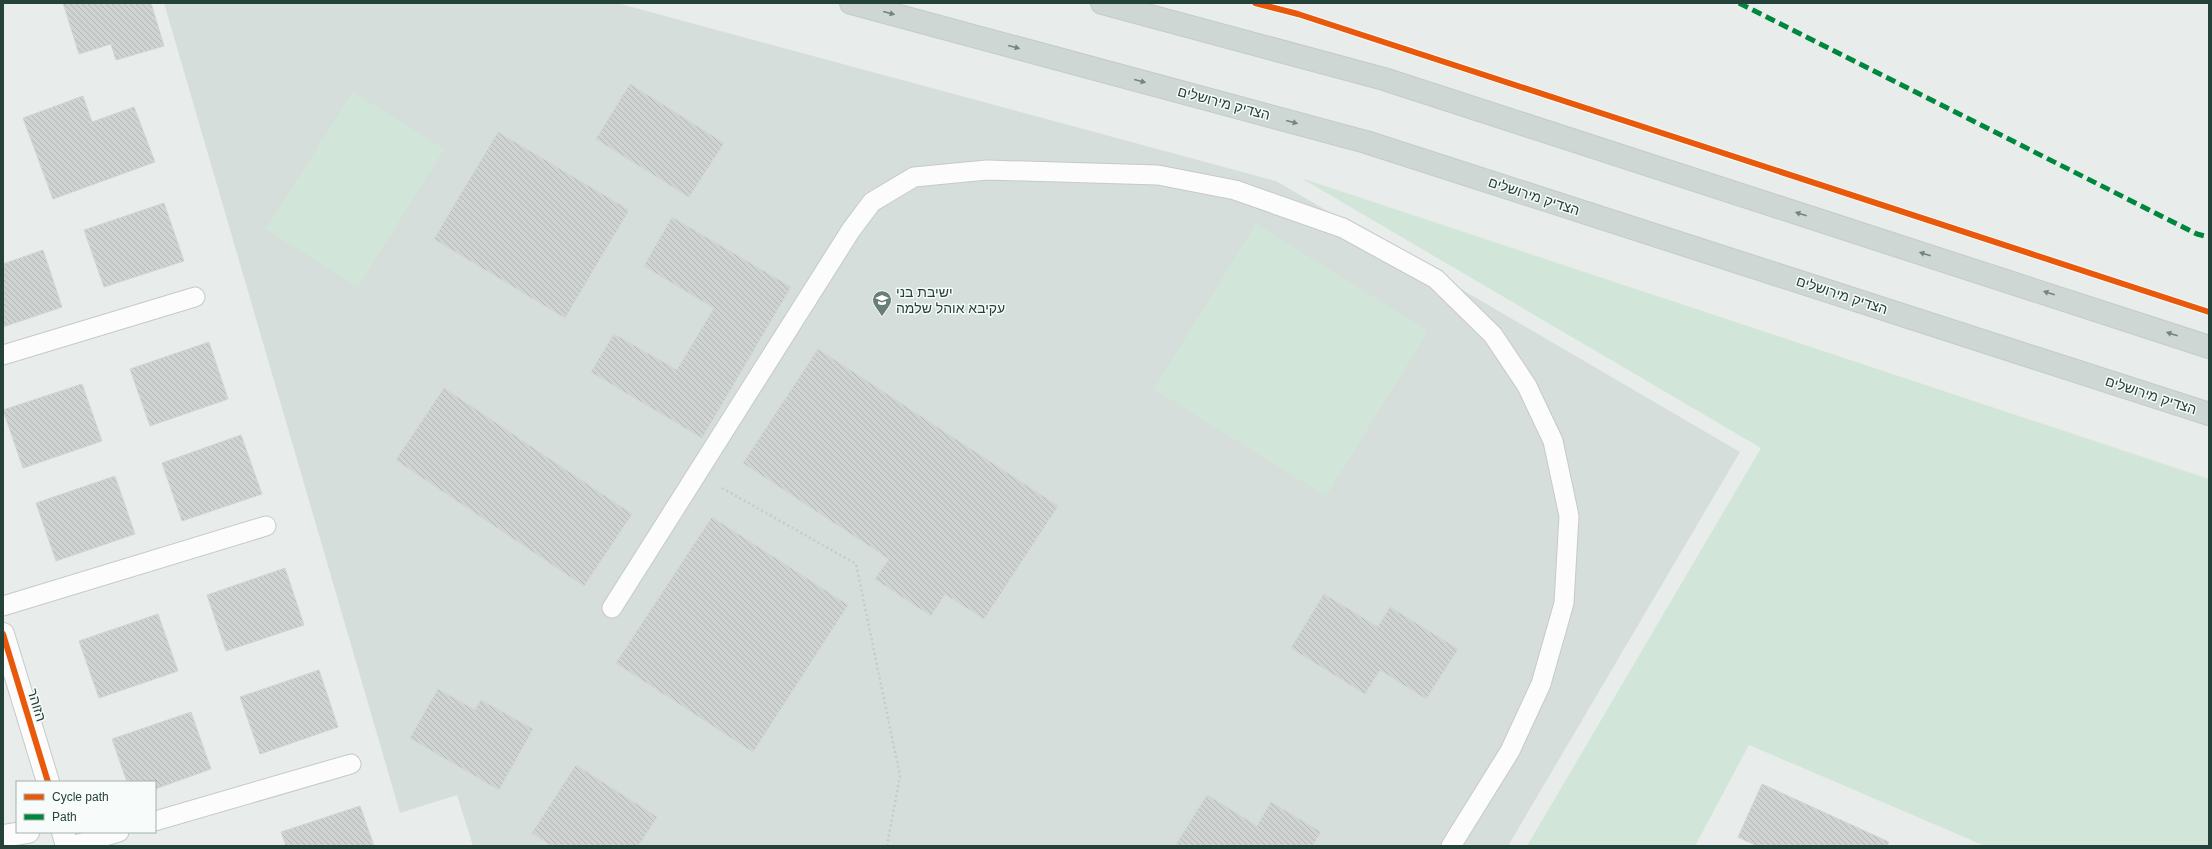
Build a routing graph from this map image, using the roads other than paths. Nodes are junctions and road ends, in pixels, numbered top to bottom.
1 (851, 3) edge
2 (1102, 3) edge
3 (195, 297) dead end
4 (2209, 346) edge
5 (3, 355) edge
6 (2209, 414) edge
7 (266, 526) dead end
8 (3, 606) edge
9 (612, 608) dead end
10 (3, 634) edge
11 (351, 764) dead end
12 (48, 781) edge
13 (156, 821) edge
14 (22, 833) edge
15 (63, 833) edge
16 (116, 833) edge
17 (3, 836) edge
18 (67, 846) edge
19 (71, 846) edge
20 (1451, 846) edge

1 -> 6 main road, הצדיק מירושלים
4 -> 2 main road
3 - 5 lane
7 - 8 lane
9 - 20 lane
10 - 12 street, הזוהר
11 - 13 lane
14 - 17 street
15 - 18 street
16 - 19 lane

